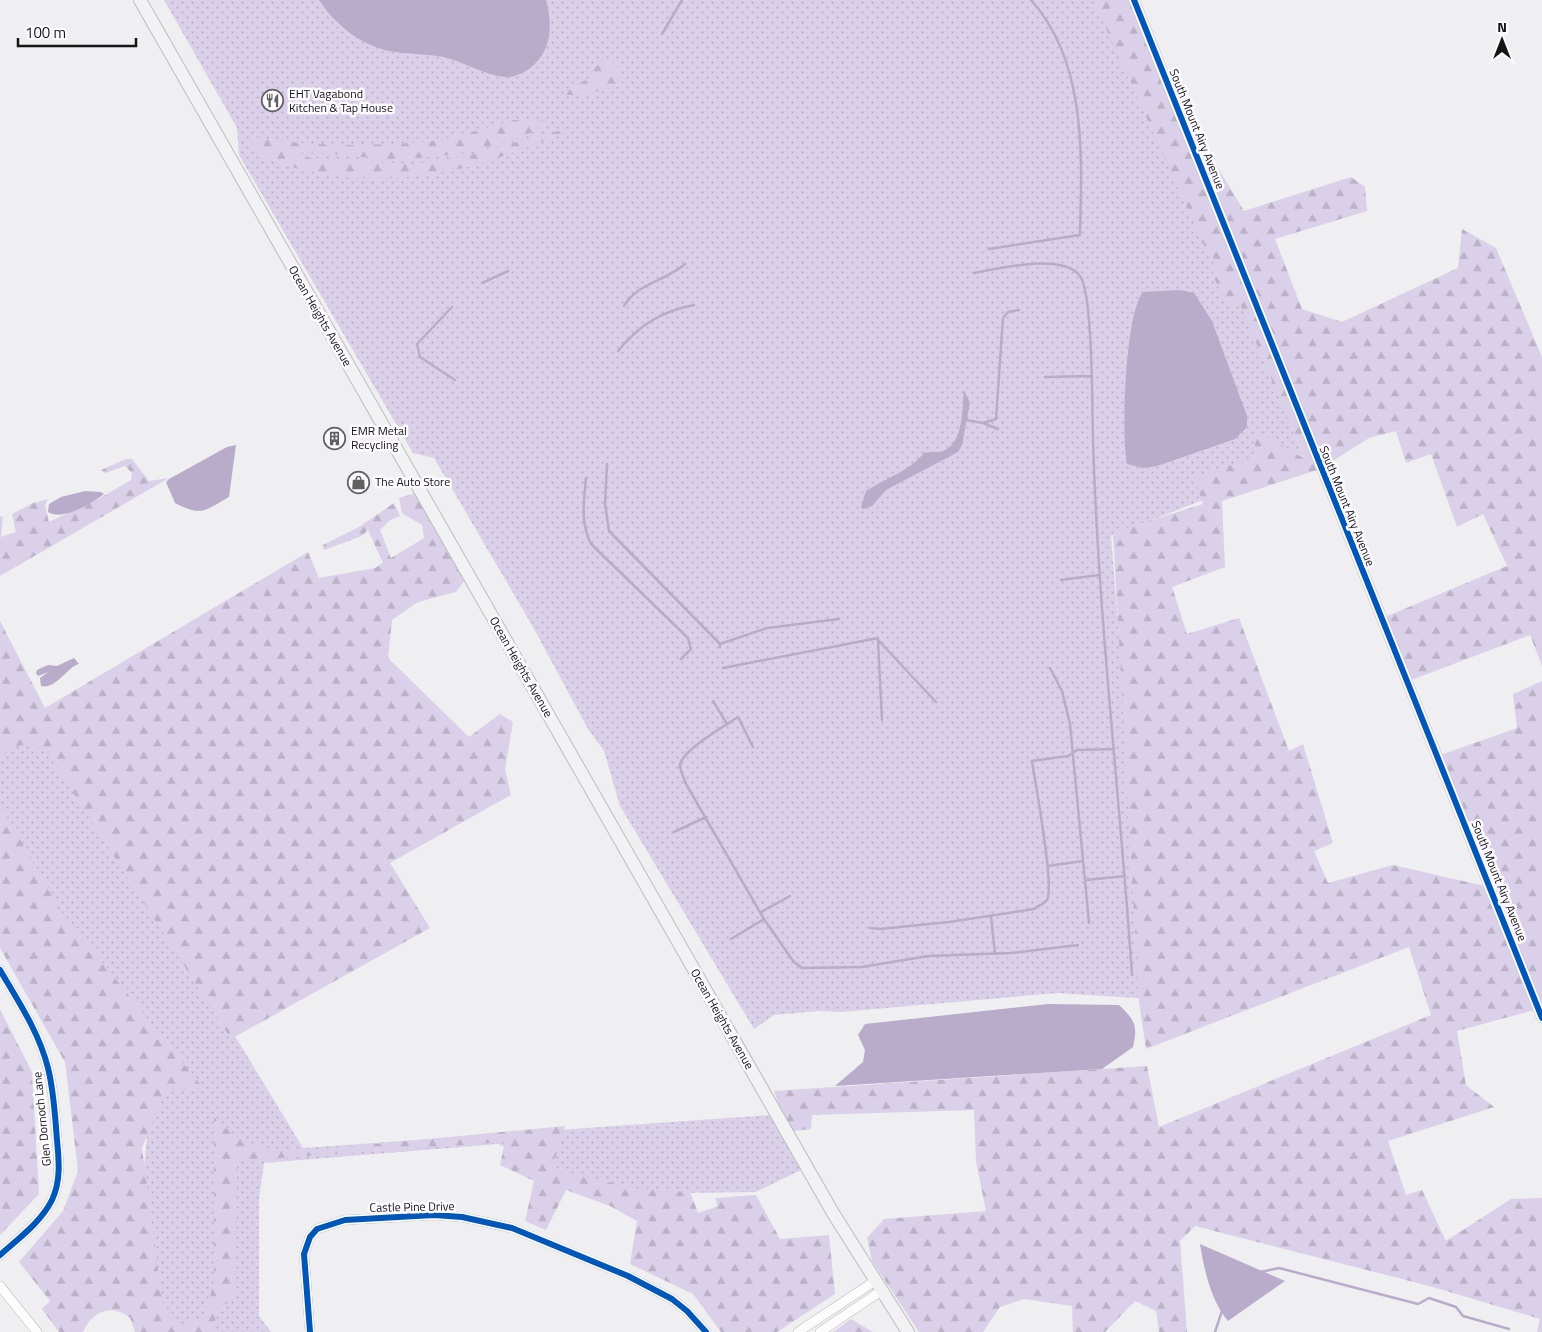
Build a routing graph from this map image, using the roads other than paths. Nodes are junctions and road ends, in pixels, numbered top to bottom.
1 (140, 0) edge
2 (1134, 0) edge
3 (0, 970) edge
4 (1542, 1018) edge
5 (0, 1255) edge
6 (0, 1286) edge
7 (878, 1286) junction
8 (37, 1332) edge
9 (310, 1332) edge
10 (706, 1332) edge
11 (798, 1332) edge
12 (820, 1332) edge
13 (908, 1332) edge

1 - 7 main road, Ocean Heights Avenue
2 - 4 street, South Mount Airy Avenue
3 - 5 street, Glen Dornoch Lane
6 - 8 street
7 - 11 street
7 - 12 street
7 - 13 main road, Ocean Heights Avenue
9 - 10 street, Castle Pine Drive

